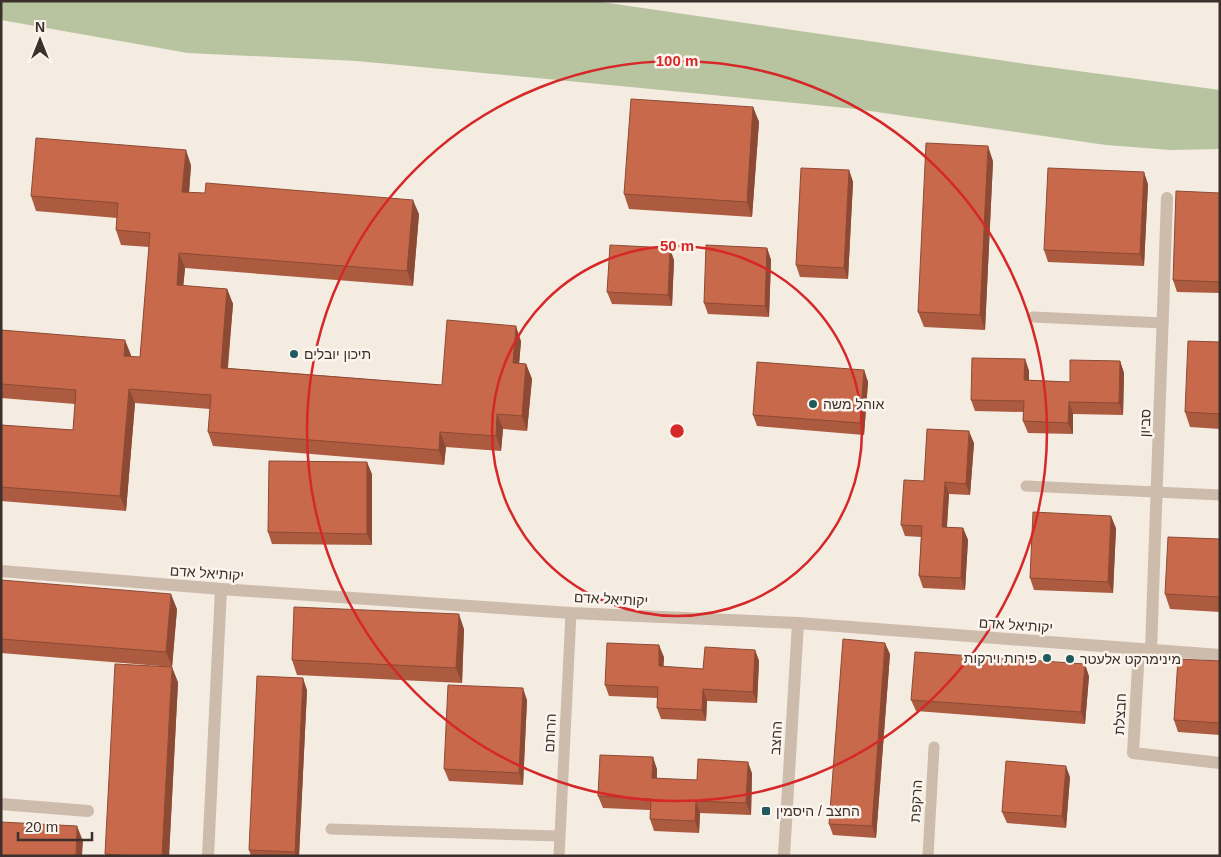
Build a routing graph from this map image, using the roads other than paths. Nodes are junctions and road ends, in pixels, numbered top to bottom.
1 (1167, 198) dead end
2 (1033, 317) dead end
3 (1163, 324) junction
4 (1026, 486) dead end
5 (1157, 492) junction
6 (1220, 495) edge
7 (1, 571) edge
8 (221, 589) junction
9 (571, 612) junction
10 (798, 623) junction
11 (1145, 650) junction
12 (1220, 655) edge
13 (934, 747) dead end
14 (1220, 763) edge
15 (1, 804) edge
16 (88, 811) dead end
17 (331, 829) dead end
18 (559, 836) junction
19 (208, 856) edge
20 (559, 856) edge
21 (784, 856) edge
22 (928, 856) edge

1 - 3 street, סביון
2 - 3 lane
3 - 5 street, סביון
4 - 5 lane
5 - 6 lane
5 - 11 street, סביון
7 - 8 street, יקותיאל אדם
8 - 9 street, יקותיאל אדם
8 - 19 street
9 - 10 street, יקותיאל אדם
9 - 18 lane, הרותם
10 - 11 street, יקותיאל אדם
10 - 21 street, החצב
11 - 12 street, יקותיאל אדם
11 - 14 street, חבצלת
13 - 22 lane, הרקפת
15 - 16 street
17 - 18 lane
18 - 20 lane, הרותם

